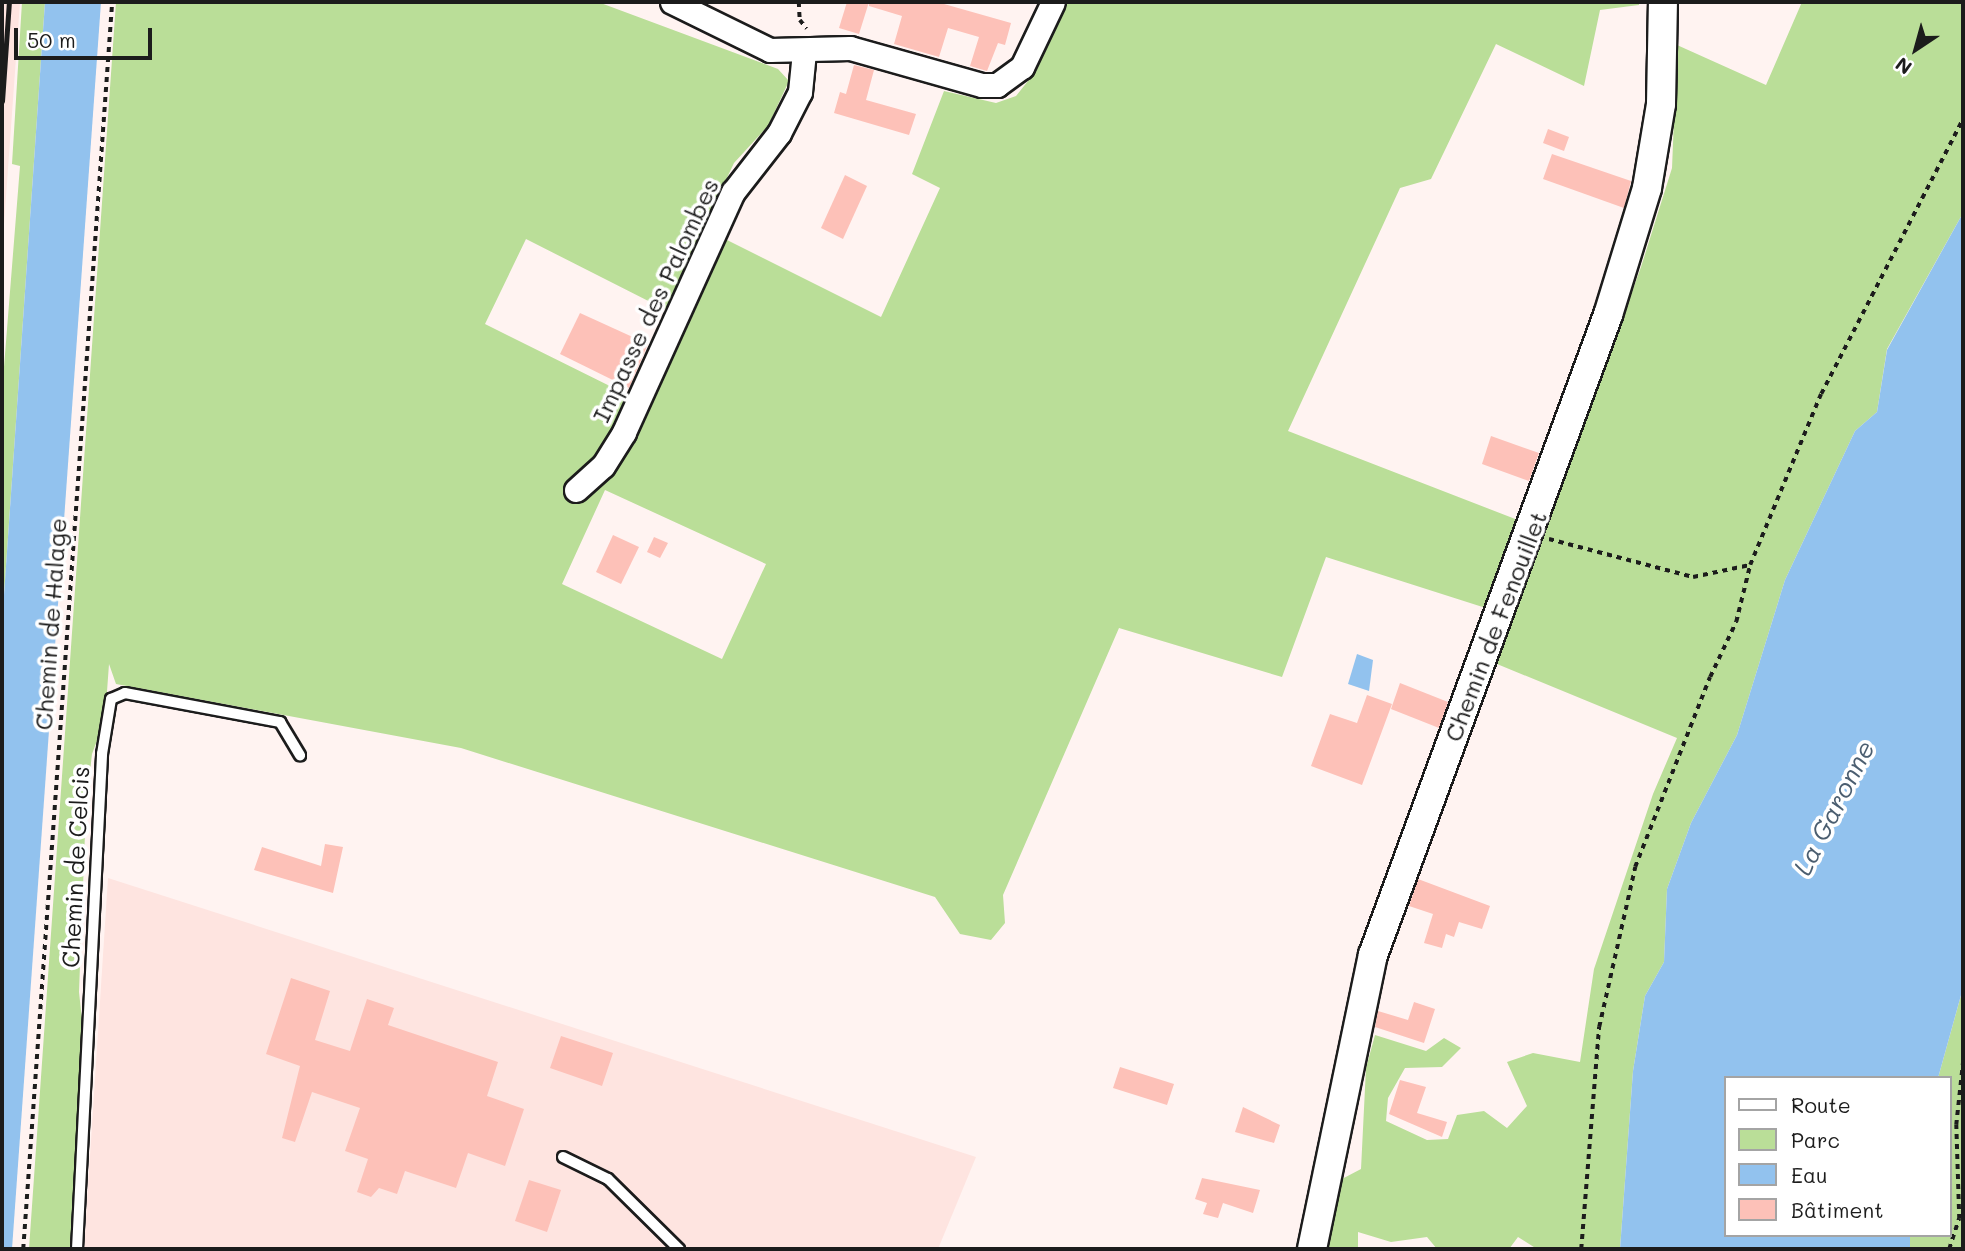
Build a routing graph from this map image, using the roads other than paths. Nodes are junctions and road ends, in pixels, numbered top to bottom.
1 (672, 2) edge
2 (1053, 2) edge
3 (1663, 2) edge
4 (809, 51) junction
5 (576, 490) dead end
6 (300, 755) dead end
7 (563, 1157) dead end
8 (77, 1249) edge
9 (680, 1249) edge
10 (1312, 1249) edge

1 - 4 street
2 - 4 street
3 - 10 street, Chemin de Fenouillet
4 - 5 street, Impasse des Palombes
6 - 8 lane, Chemin de Celcis
7 - 9 lane

